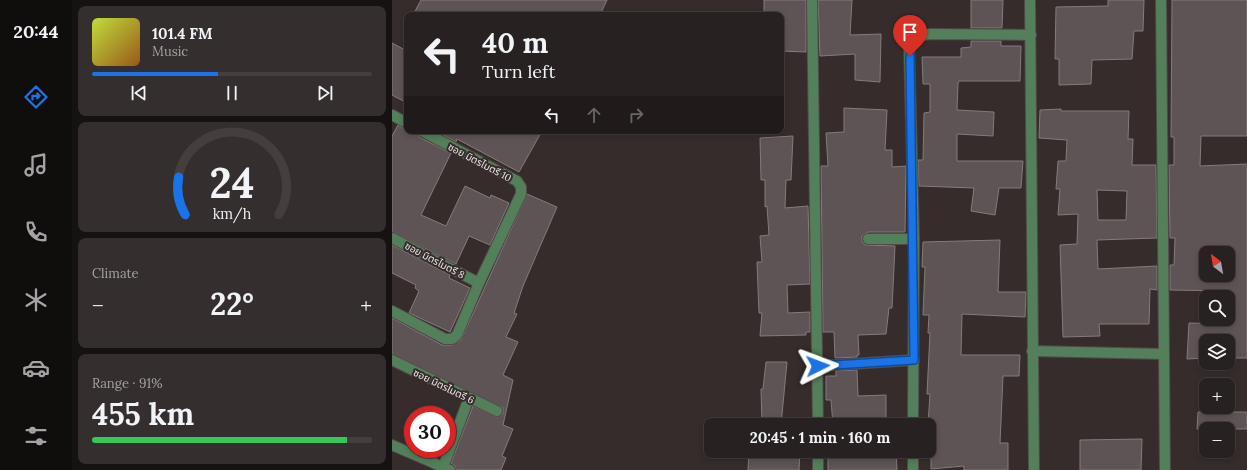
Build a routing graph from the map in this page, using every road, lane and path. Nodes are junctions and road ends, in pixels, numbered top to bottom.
1 (812, 0) edge
2 (1030, 0) edge
3 (1161, 0) edge
4 (1031, 35) junction
5 (392, 115) edge
6 (404, 121) edge
7 (428, 134) edge
8 (392, 238) edge
9 (868, 239) dead end
10 (914, 239) junction
11 (479, 283) junction
12 (392, 311) edge
13 (1032, 351) junction
14 (1163, 354) junction
15 (392, 360) edge
16 (914, 360) junction
17 (818, 366) junction
18 (469, 398) junction
19 (497, 411) dead end
20 (818, 418) edge
21 (912, 418) edge
22 (392, 445) edge
23 (818, 458) edge
24 (913, 458) edge
25 (447, 468) edge
26 (818, 470) edge
27 (914, 470) edge
28 (1034, 470) edge
29 (1165, 470) edge

1 - 17 street
2 - 4 street
3 - 14 street
4 - 10 street
4 - 13 street
5 - 6 street
7 - 11 street, ซอย มิตรไมตรี 10
8 - 11 street, ซอย มิตรไมตรี 8
9 - 10 street
10 - 16 street
11 - 12 street
13 - 14 street
13 - 28 street
14 - 29 street
15 - 18 street, ซอย มิตรไมตรี 6
16 - 17 street
16 - 21 street
17 - 20 street
18 - 19 street, ซอย มิตรไมตรี 6
18 - 25 street
22 - 25 street
23 - 26 street
24 - 27 street

